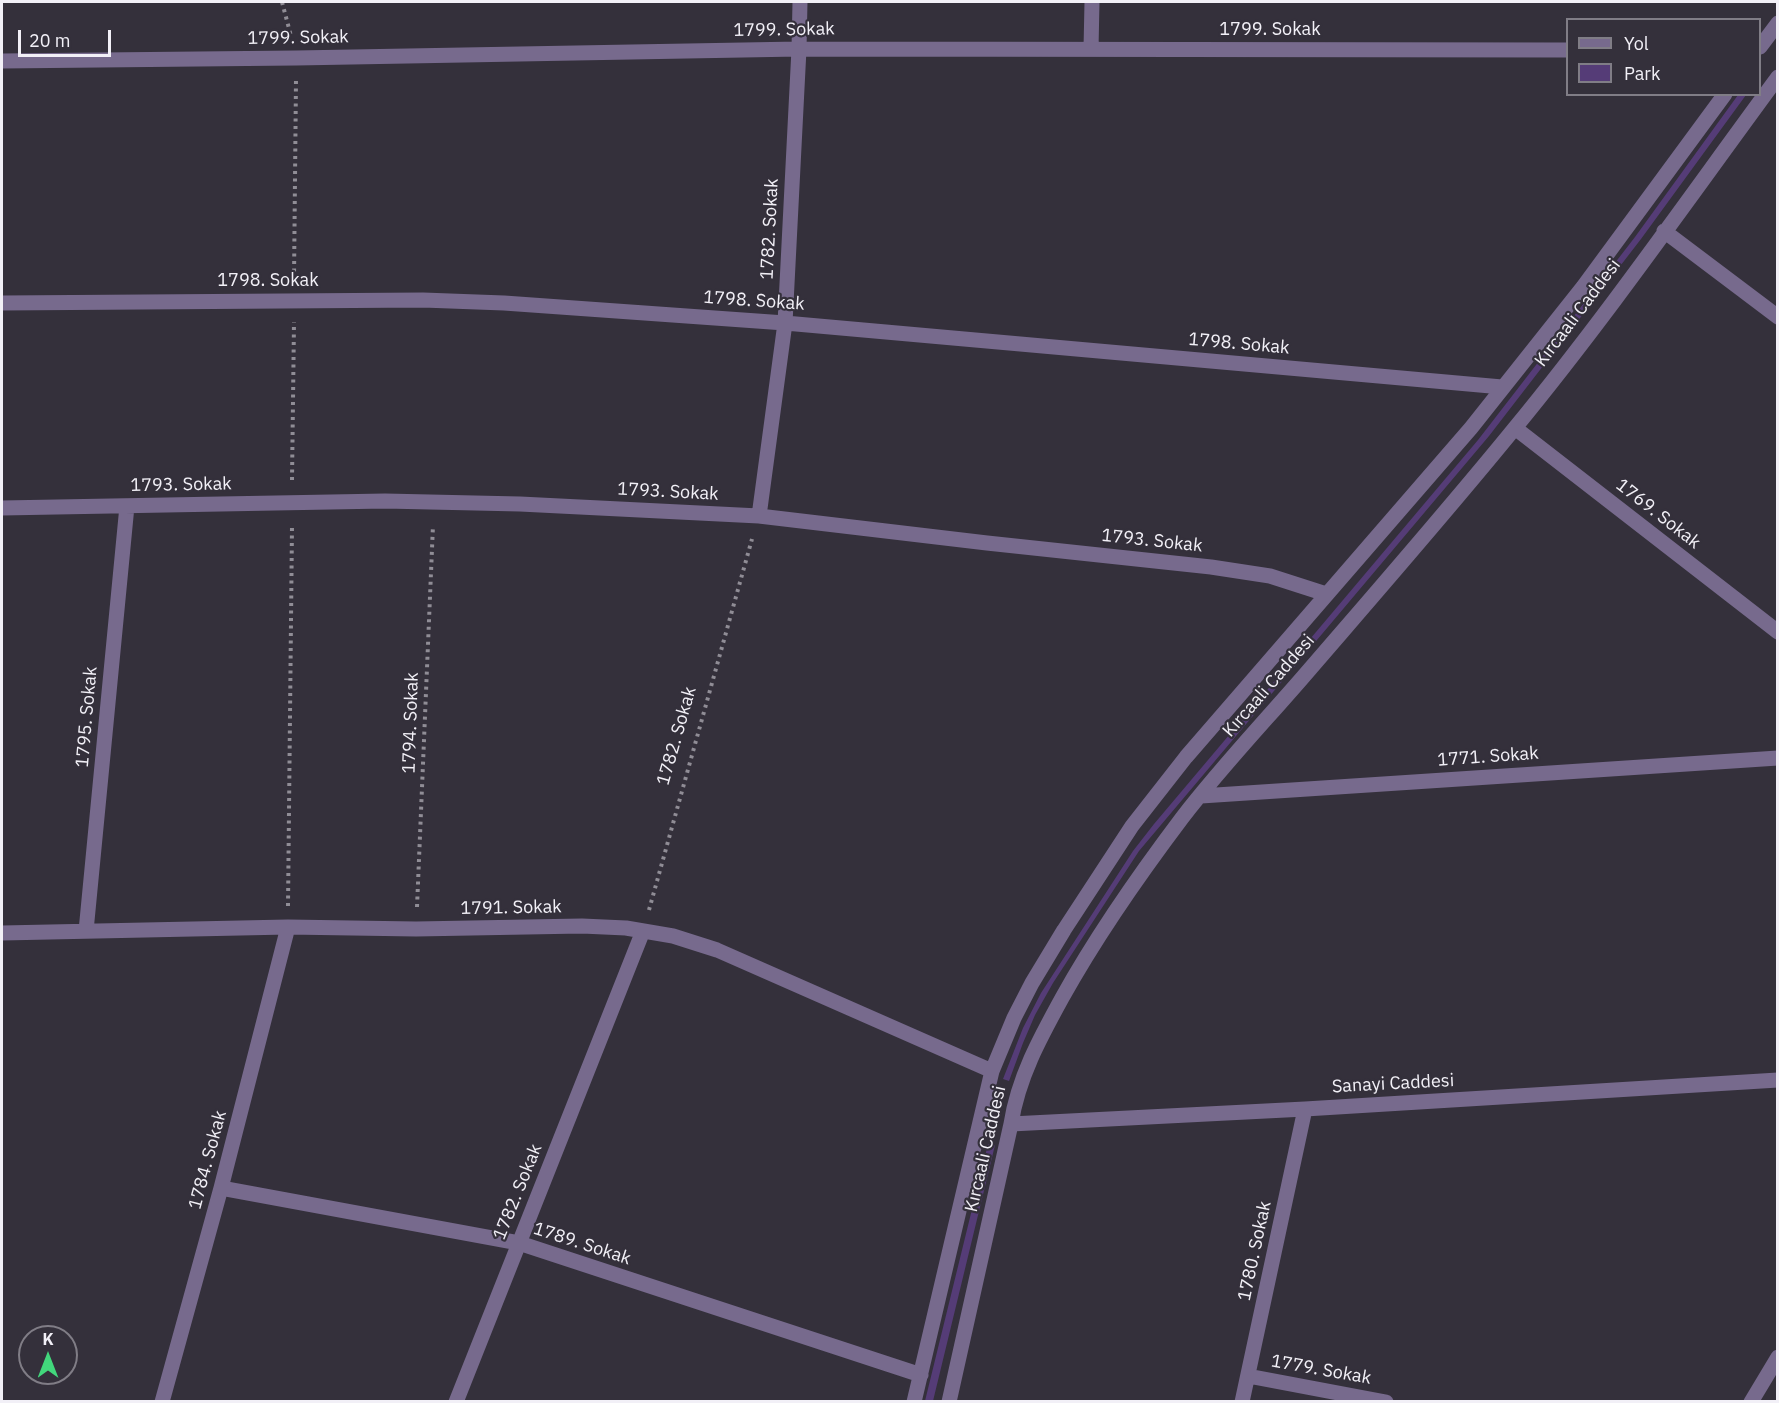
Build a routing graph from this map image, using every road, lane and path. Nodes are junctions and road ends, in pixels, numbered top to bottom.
1 (282, 2) edge
2 (800, 2) edge
3 (1092, 2) edge
4 (1778, 23) edge
5 (1761, 46) edge
6 (799, 49) junction
7 (1091, 49) junction
8 (1566, 50) edge
9 (296, 57) junction
10 (2, 61) edge
11 (1778, 77) edge
12 (1724, 96) edge
13 (1664, 231) junction
14 (2, 303) edge
15 (1778, 317) edge
16 (785, 323) junction
17 (1502, 387) junction
18 (1515, 428) junction
19 (127, 506) junction
20 (2, 507) edge
21 (759, 516) junction
22 (433, 518) dead end
23 (1326, 594) junction
24 (1778, 632) edge
25 (1778, 758) edge
26 (1201, 796) junction
27 (288, 927) junction
28 (416, 929) junction
29 (643, 931) junction
30 (86, 932) junction
31 (2, 933) edge
32 (992, 1071) junction
33 (1778, 1080) edge
34 (1305, 1109) junction
35 (1011, 1124) junction
36 (221, 1188) junction
37 (519, 1244) junction
38 (1778, 1357) edge
39 (921, 1375) junction
40 (1248, 1376) junction
41 (162, 1401) edge
42 (456, 1401) edge
43 (915, 1401) edge
44 (949, 1401) edge
45 (1242, 1401) edge
46 (1386, 1401) edge
47 (1751, 1401) edge

1 - 9 path
2 - 6 street, 1782. Sokak
3 - 7 street
4 - 5 street
6 - 7 street, 1799. Sokak
6 - 9 street, 1799. Sokak
6 - 16 street, 1782. Sokak
7 - 8 street, 1799. Sokak
9 - 10 street, 1799. Sokak
11 - 13 street, Kırcaali Caddesi
12 - 17 street, Kırcaali Caddesi
13 - 15 street
13 - 18 street, Kırcaali Caddesi
14 - 16 street, 1798. Sokak
16 - 17 street, 1798. Sokak
16 - 21 street, 1782. Sokak
17 - 23 street, Kırcaali Caddesi
18 - 24 street, 1769. Sokak
18 - 26 street, Kırcaali Caddesi
19 - 20 street, 1793. Sokak
19 - 21 street, 1793. Sokak
19 - 30 street, 1795. Sokak
21 - 23 street, 1793. Sokak
21 - 29 path, 1782. Sokak
22 - 28 path, 1794. Sokak
23 - 32 street, Kırcaali Caddesi
25 - 26 street, 1771. Sokak
26 - 35 street, Kırcaali Caddesi
27 - 28 street, 1791. Sokak
27 - 30 street, 1791. Sokak
27 - 36 street, 1784. Sokak
28 - 29 street, 1791. Sokak
29 - 32 street, 1791. Sokak
29 - 37 street, 1782. Sokak
30 - 31 street, 1791. Sokak
32 - 39 street, Kırcaali Caddesi
33 - 34 street, Sanayi Caddesi
34 - 35 street, Sanayi Caddesi
34 - 40 street, 1780. Sokak
35 - 44 street, Kırcaali Caddesi
36 - 37 street, 1789. Sokak
36 - 41 street, 1784. Sokak
37 - 39 street, 1789. Sokak
37 - 42 street, 1782. Sokak
38 - 47 street
39 - 43 street, Kırcaali Caddesi
40 - 45 street, 1780. Sokak
40 - 46 street, 1779. Sokak

